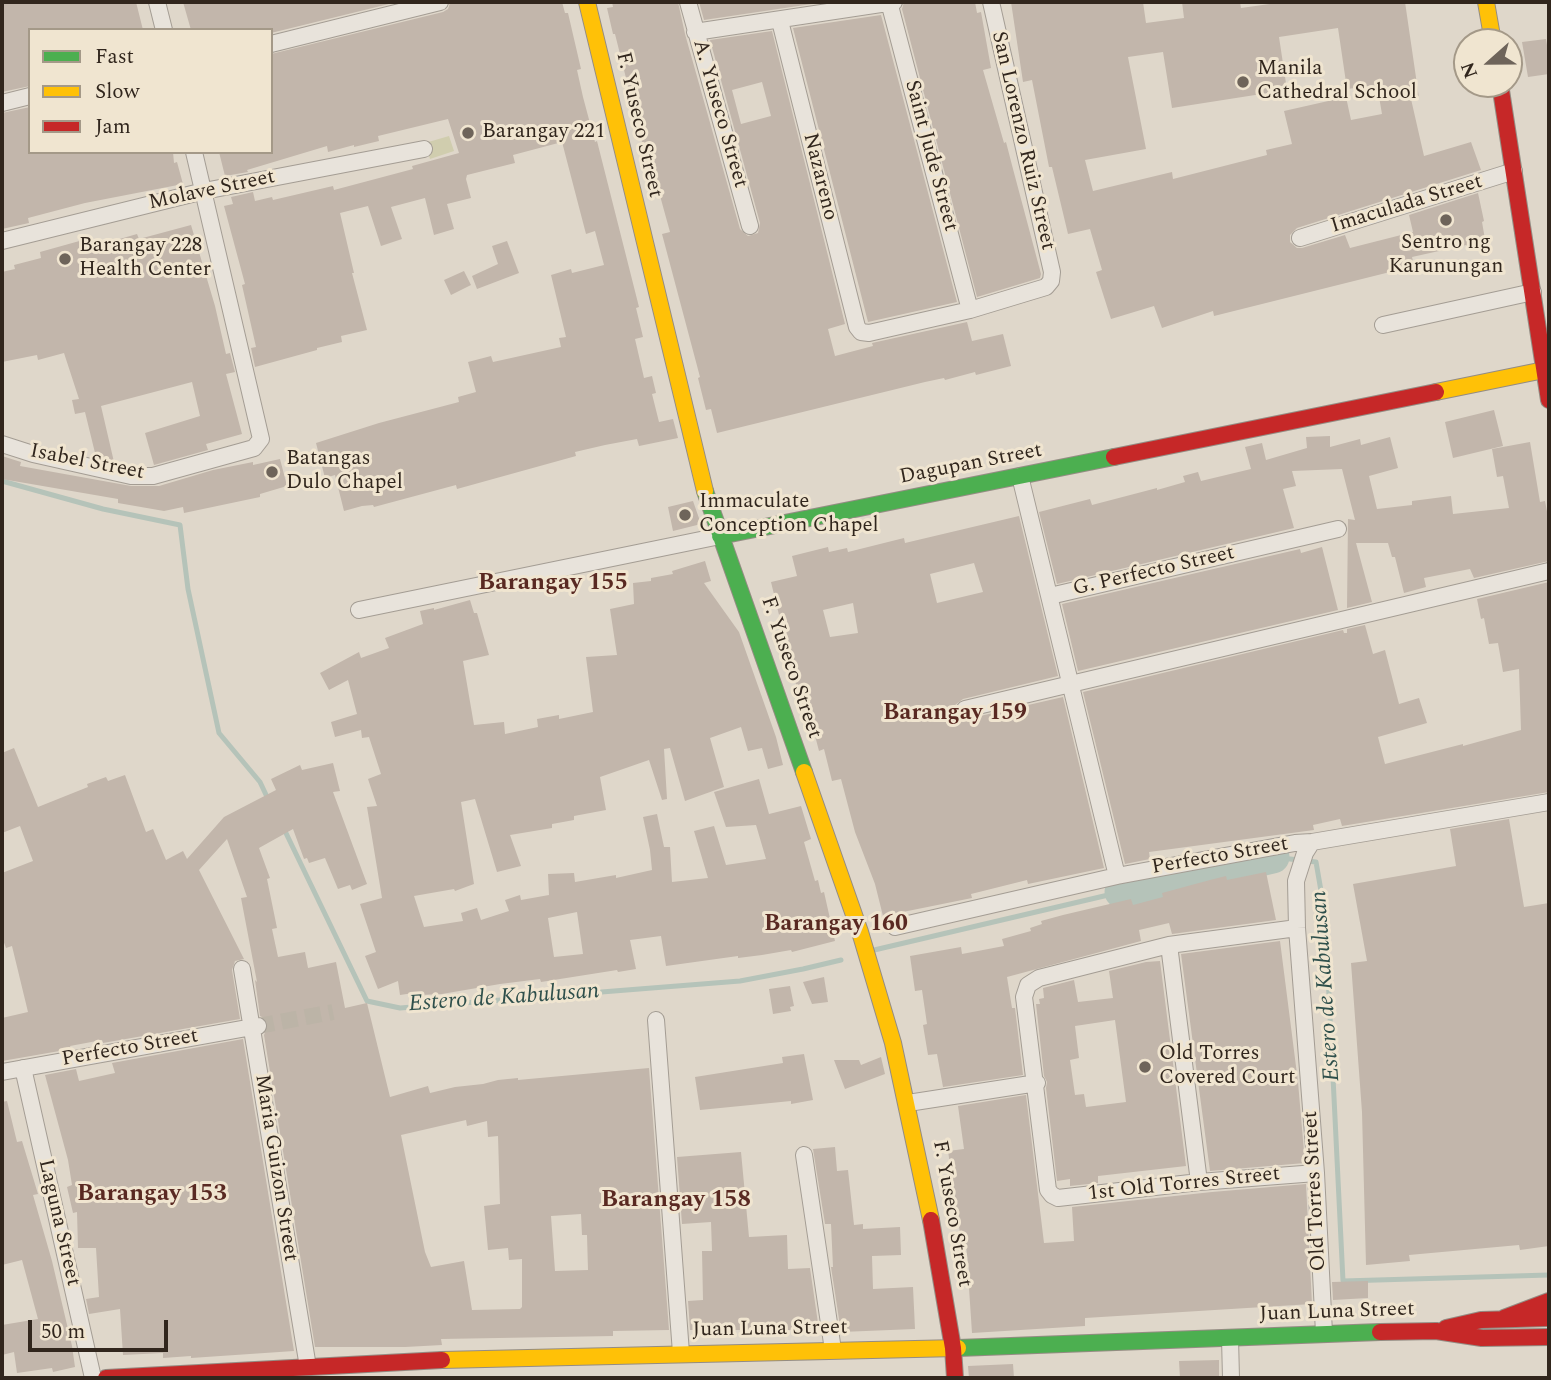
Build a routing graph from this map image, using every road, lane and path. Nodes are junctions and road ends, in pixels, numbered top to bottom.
1 (157, 2) edge
2 (440, 2) edge
3 (587, 2) edge
4 (688, 2) edge
5 (889, 2) edge
6 (894, 2) edge
7 (991, 2) edge
8 (1486, 2) edge
9 (780, 21) junction
10 (164, 28) edge
11 (1491, 28) edge
12 (695, 32) junction
13 (273, 44) edge
14 (28, 96) edge
15 (1502, 98) edge
16 (2, 103) edge
17 (424, 149) dead end
18 (195, 154) edge
19 (1514, 171) junction
20 (204, 191) junction
21 (750, 226) dead end
22 (1300, 239) dead end
23 (2, 241) edge
24 (1533, 292) junction
25 (970, 310) junction
26 (1383, 325) dead end
27 (1547, 369) edge
28 (1549, 400) edge
29 (2, 444) edge
30 (1020, 476) junction
31 (1338, 529) dead end
32 (720, 536) junction
33 (1549, 571) edge
34 (1050, 596) junction
35 (359, 610) dead end
36 (1072, 685) junction
37 (965, 709) dead end
38 (1549, 802) edge
39 (1308, 848) junction
40 (1117, 876) junction
41 (895, 927) dead end
42 (1297, 928) junction
43 (1169, 946) junction
44 (242, 970) dead end
45 (656, 1020) dead end
46 (255, 1027) junction
47 (23, 1068) junction
48 (2, 1072) edge
49 (1037, 1083) junction
50 (908, 1103) junction
51 (804, 1155) dead end
52 (1317, 1173) junction
53 (1199, 1182) junction
54 (1549, 1301) edge
55 (1504, 1318) junction
56 (1549, 1318) edge
57 (1436, 1331) junction
58 (1324, 1333) junction
59 (1549, 1337) edge
60 (1230, 1338) junction
61 (953, 1348) junction
62 (833, 1350) junction
63 (681, 1353) junction
64 (308, 1367) junction
65 (365, 1371) edge
66 (93, 1378) edge
67 (106, 1378) edge
68 (955, 1378) edge
69 (1231, 1378) edge

1 - 10 street
2 - 13 street
3 - 32 street, F. Yuseco Street
4 - 12 street, A. Yuseco Street
5 - 6 street
5 - 9 street
5 - 25 street, Saint Jude Street
7 - 25 street, San Lorenzo Ruiz Street
8 - 11 street
9 - 12 street
9 - 25 street, Nazareno
12 - 21 street, A. Yuseco Street
14 - 16 street
15 - 19 street
17 - 20 street, Molave Street
18 - 20 street
19 - 22 street, Imaculada Street
19 - 24 street
20 - 23 street, Molave Street
20 - 29 street, Isabel Street
24 - 26 street
24 - 27 street
27 - 28 street
27 - 30 street, Dagupan Street
30 - 32 street, Dagupan Street
30 - 34 street, G. Perfecto Street
31 - 34 street, G. Perfecto Street
32 - 35 street, Dagupan Street
32 - 50 street, F. Yuseco Street
33 - 36 street
34 - 36 street
36 - 37 street
36 - 40 street
38 - 39 street, Perfecto Street
39 - 40 street, Perfecto Street
39 - 42 street, Old Torres Street
40 - 41 street, Perfecto Street
42 - 43 street
42 - 52 street, Old Torres Street
43 - 49 street
43 - 53 street
44 - 46 street, Maria Guizon Street
45 - 63 street
46 - 47 street, Perfecto Street
46 - 64 street, Maria Guizon Street
47 - 48 street, Perfecto Street
47 - 66 street, Laguna Street
49 - 50 street
49 - 53 street, 1st Old Torres Street
50 - 61 street, F. Yuseco Street
51 - 62 street
52 - 53 street, 1st Old Torres Street
52 - 58 street, Old Torres Street
54 - 55 street
55 - 56 street, Juan Luna Street
55 - 57 street, Juan Luna Street
57 - 58 street, Juan Luna Street
57 - 59 street, Juan Luna Street
58 - 60 street, Juan Luna Street
60 - 61 street, Juan Luna Street
60 - 69 street
61 - 62 street, Juan Luna Street
61 - 68 street, F. Yuseco Street
62 - 63 street, Juan Luna Street
63 - 65 street, Juan Luna Street
64 - 65 street, Juan Luna Street
64 - 67 street, Juan Luna Street

